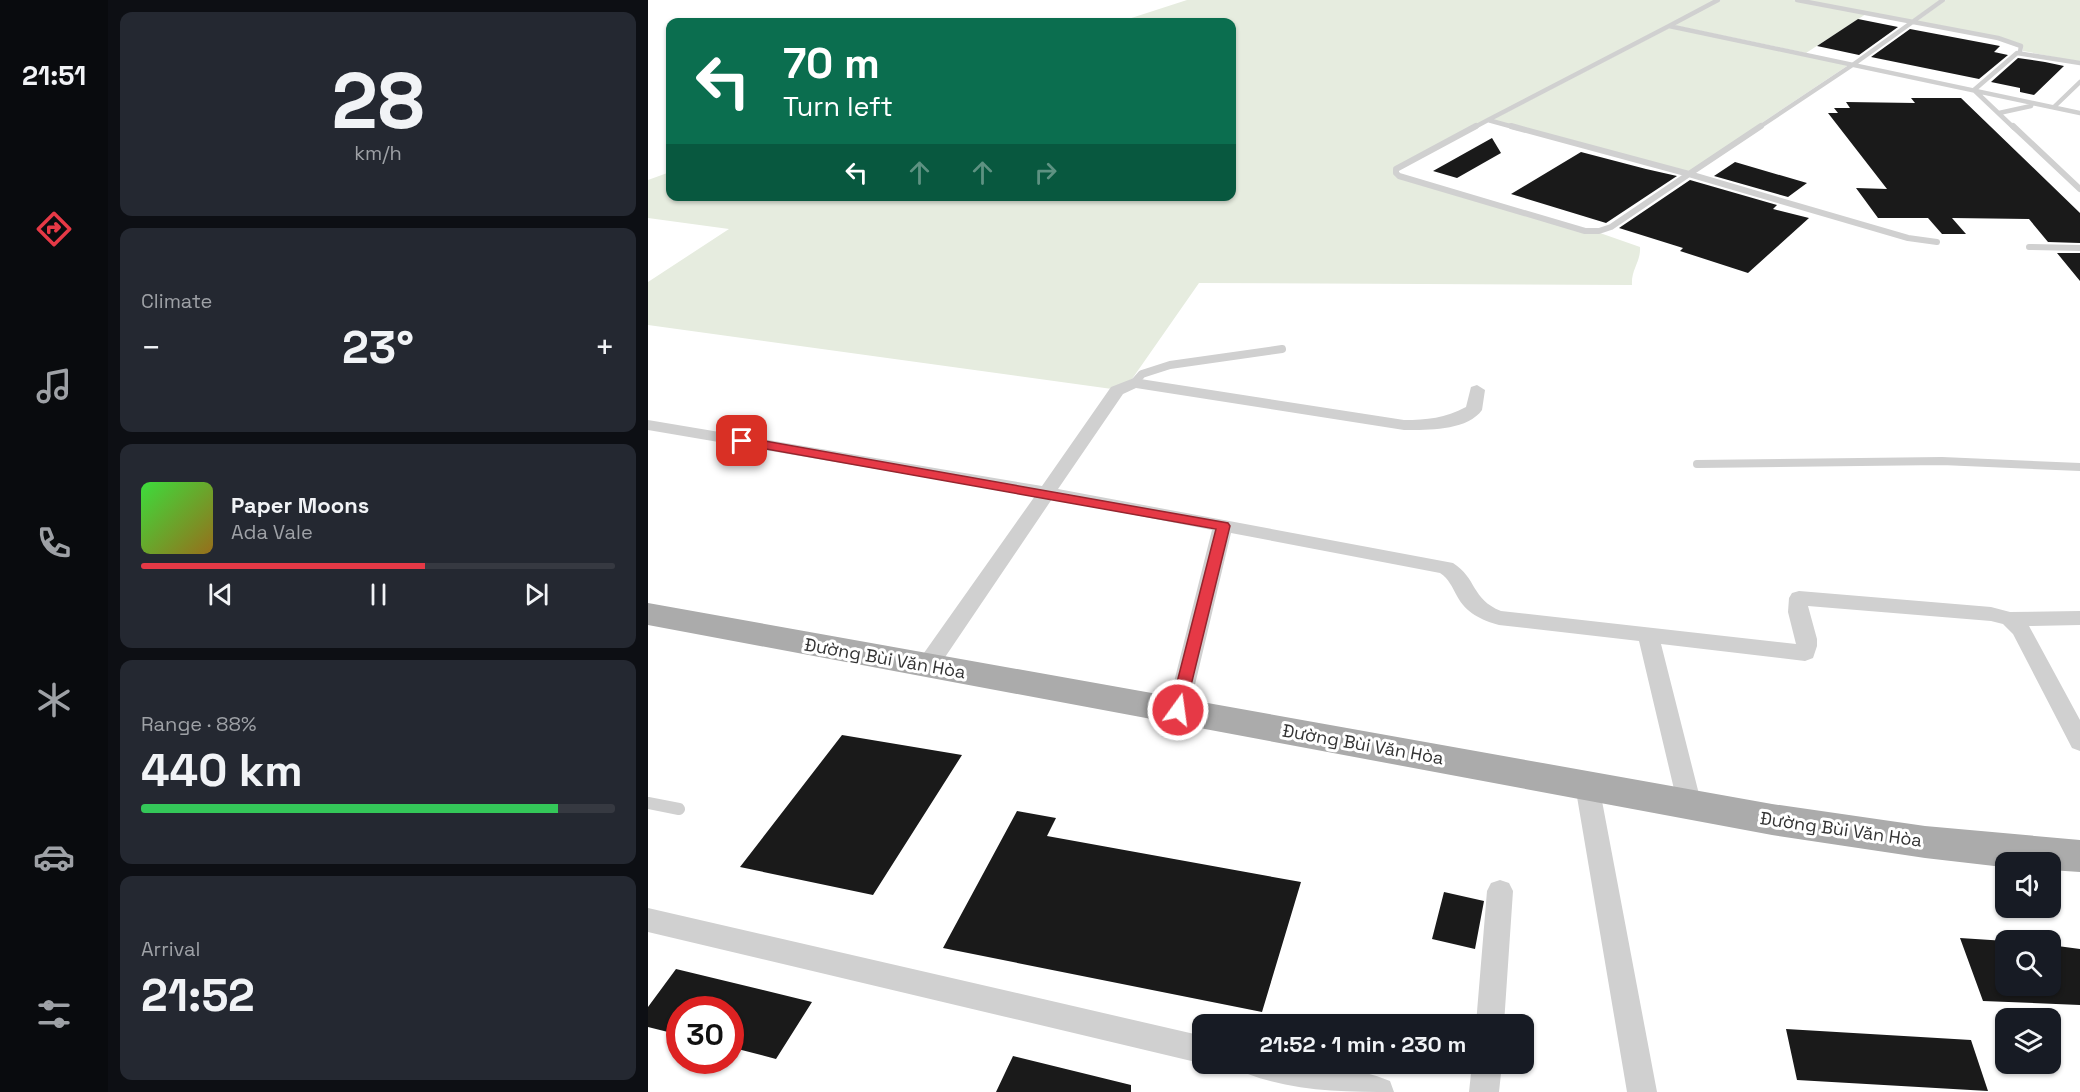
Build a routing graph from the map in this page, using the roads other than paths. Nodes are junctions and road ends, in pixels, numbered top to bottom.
1 (1718, 0) edge
2 (1797, 0) edge
3 (1943, 0) edge
4 (1912, 22) junction
5 (1670, 26) junction
6 (2020, 52) junction
7 (2080, 63) edge
8 (1854, 64) junction
9 (2080, 82) edge
10 (1974, 90) junction
11 (2051, 107) junction
12 (1999, 113) junction
13 (2080, 113) edge
14 (1488, 120) junction
15 (1689, 174) junction
16 (2080, 189) edge
17 (1937, 242) dead end
18 (2029, 247) dead end
19 (2080, 248) edge
20 (1282, 349) dead end
21 (1134, 382) junction
22 (1477, 390) dead end
23 (648, 425) edge
24 (1697, 464) dead end
25 (2080, 467) edge
26 (1048, 493) junction
27 (1223, 526) junction
28 (648, 614) edge
29 (2080, 618) edge
30 (2010, 619) junction
31 (1648, 636) junction
32 (927, 666) junction
33 (1178, 710) junction
34 (2080, 742) edge
35 (1587, 785) junction
36 (648, 803) edge
37 (1690, 806) junction
38 (679, 809) dead end
39 (2080, 856) edge
40 (1500, 891) dead end
41 (648, 920) edge
42 (1491, 1014) edge
43 (1192, 1047) edge
44 (1301, 1074) edge
45 (1486, 1074) edge
46 (1379, 1092) edge
47 (1484, 1092) edge
48 (1642, 1092) edge

1 - 5 lane
2 - 4 lane
3 - 4 lane
4 - 6 lane
4 - 8 lane
5 - 8 lane
5 - 14 lane
6 - 7 lane
6 - 10 lane
8 - 10 lane
8 - 15 lane
9 - 11 lane
10 - 11 lane
10 - 12 lane
11 - 12 lane
11 - 13 lane
12 - 16 lane
14 - 15 lane
14 - 15 lane
15 - 17 lane
18 - 19 lane
20 - 21 lane
21 - 22 street
21 - 26 street
23 - 26 street
24 - 25 lane
26 - 27 street
26 - 32 street
27 - 31 street
27 - 33 street
28 - 32 main road, Đường Bùi Văn Hòa
29 - 30 street
30 - 31 street
30 - 34 street
31 - 37 street
32 - 33 main road, Đường Bùi Văn Hòa
33 - 35 main road, Đường Bùi Văn Hòa
35 - 37 main road, Đường Bùi Văn Hòa
35 - 48 street
36 - 38 lane
37 - 39 main road, Đường Bùi Văn Hòa
40 - 42 street
41 - 43 street
44 - 46 street
45 - 47 street

